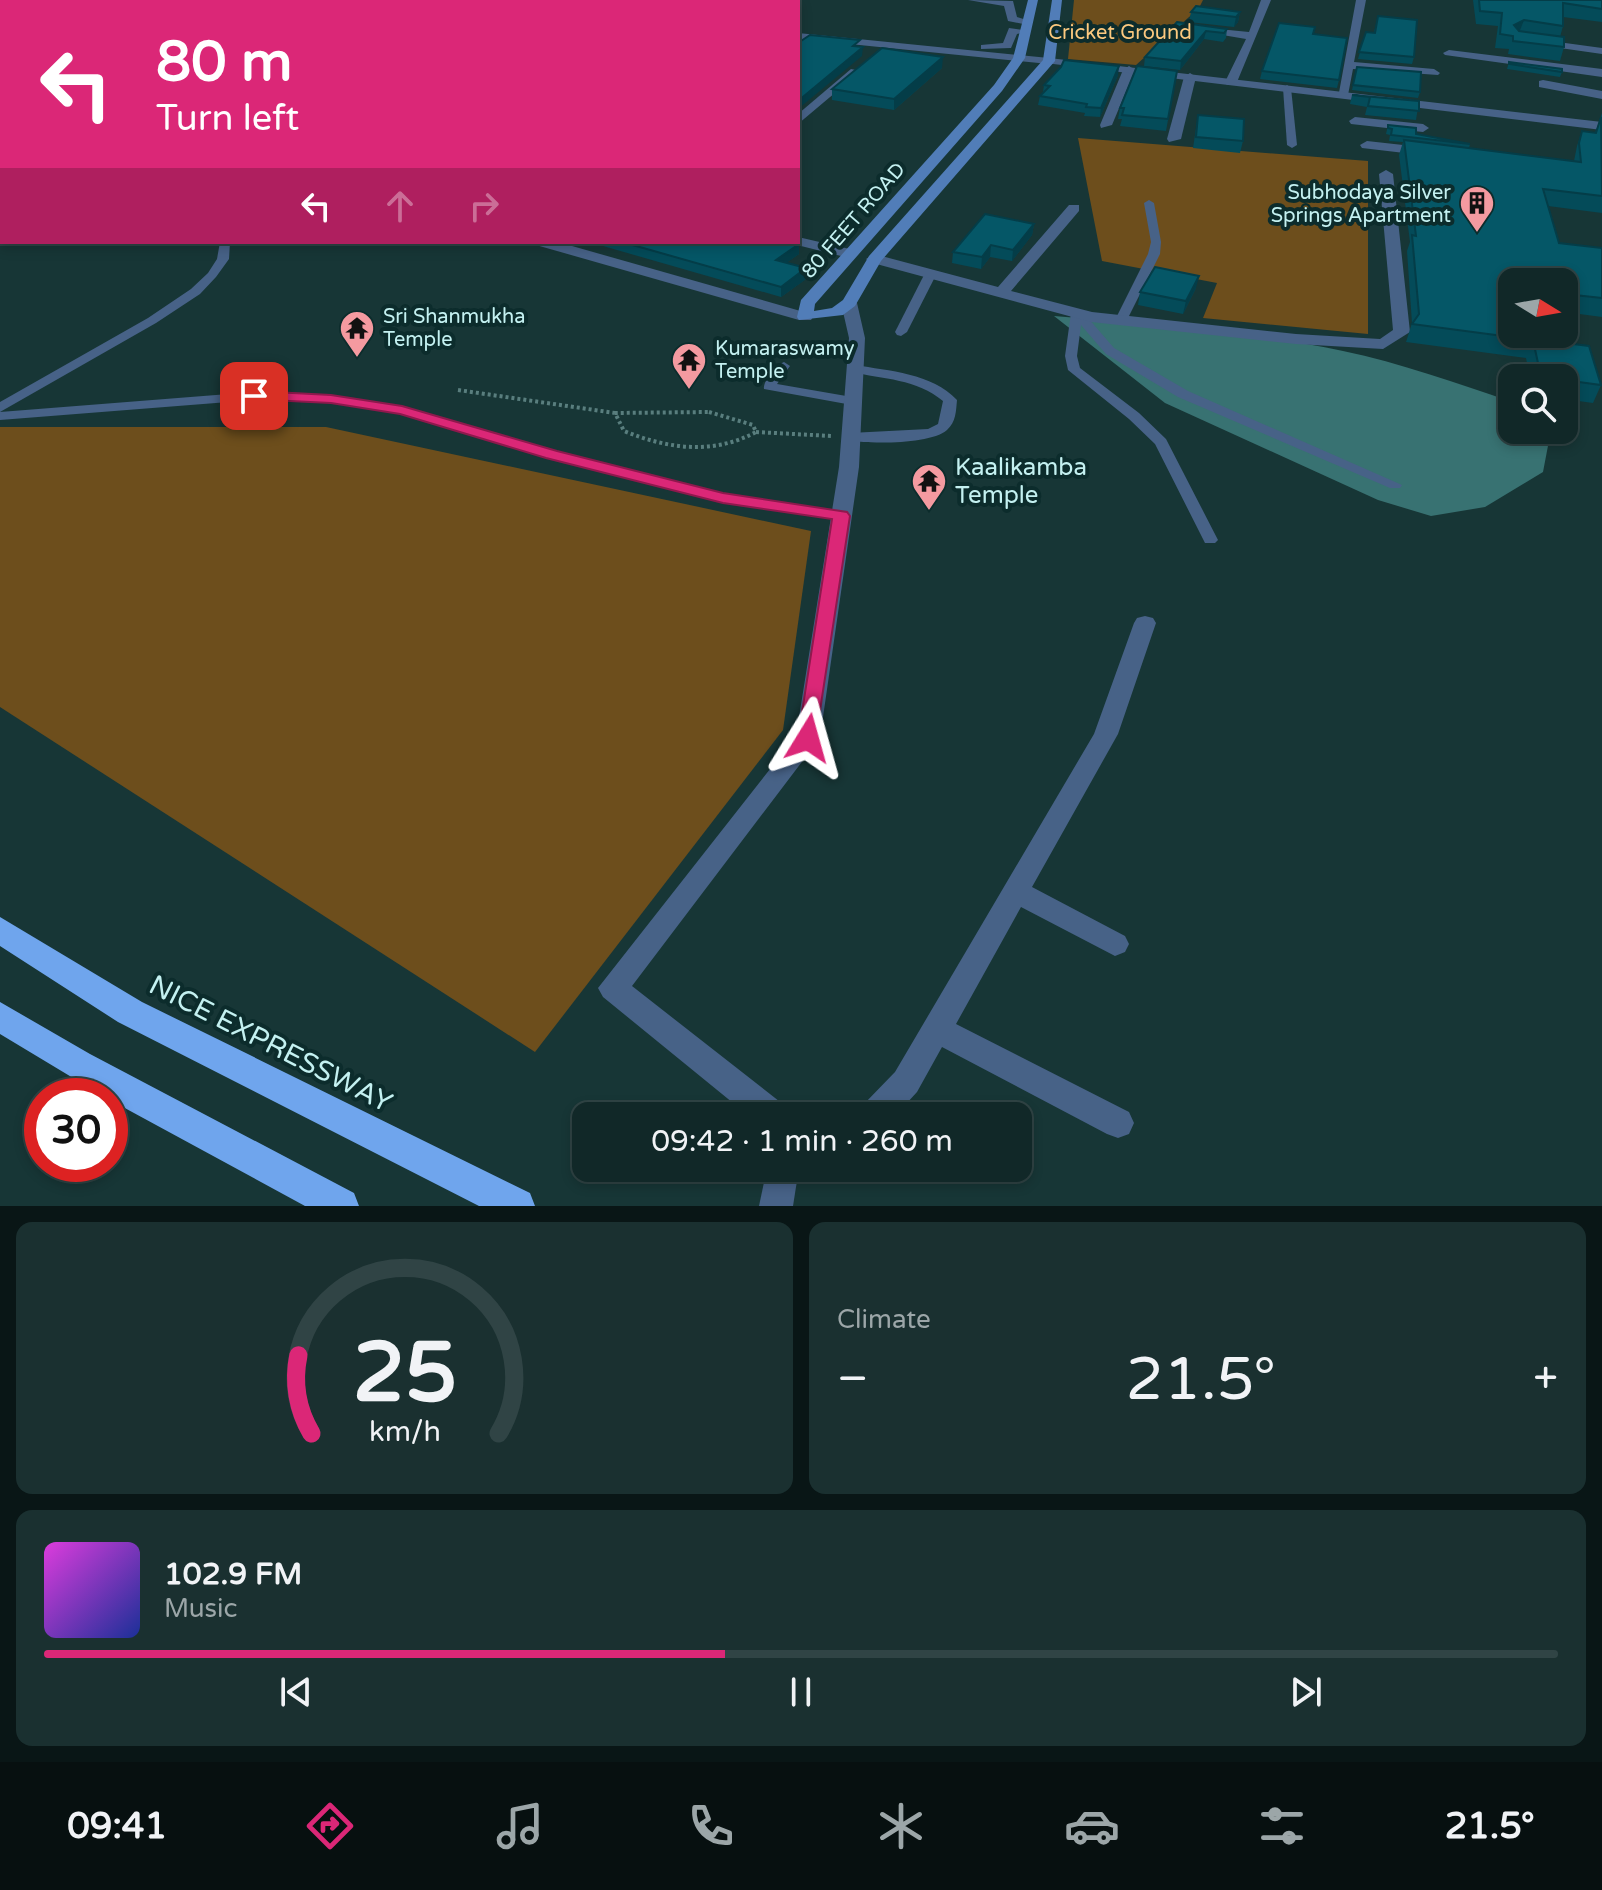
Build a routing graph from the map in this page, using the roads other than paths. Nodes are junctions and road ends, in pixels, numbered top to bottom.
1 (973, 0) edge
2 (1033, 0) edge
3 (1057, 0) edge
4 (1266, 0) edge
5 (1361, 0) edge
6 (833, 26) dead end
7 (1027, 26) junction
8 (848, 27) dead end
9 (1178, 27) edge
10 (800, 33) edge
11 (800, 33) edge
12 (1253, 36) junction
13 (1519, 39) edge
14 (887, 44) junction
15 (1602, 51) edge
16 (1449, 53) dead end
17 (875, 54) edge
18 (1019, 58) junction
19 (1049, 61) junction
20 (864, 63) edge
21 (1348, 65) junction
22 (1129, 70) junction
23 (1434, 73) dead end
24 (1602, 73) edge
25 (1190, 77) junction
26 (1231, 82) junction
27 (1543, 84) dead end
28 (1287, 88) junction
29 (1342, 95) junction
30 (1602, 95) edge
31 (1424, 104) junction
32 (800, 118) edge
33 (1355, 121) dead end
34 (1106, 125) dead end
35 (1602, 126) edge
36 (1423, 128) junction
37 (1174, 139) dead end
38 (1292, 145) dead end
39 (1367, 145) dead end
40 (1423, 151) junction
41 (1438, 153) edge
42 (1386, 174) dead end
43 (1149, 203) dead end
44 (1074, 208) dead end
45 (800, 241) edge
46 (225, 244) edge
47 (548, 244) edge
48 (849, 253) junction
49 (874, 259) junction
50 (930, 275) junction
51 (1001, 293) junction
52 (849, 303) junction
53 (1077, 313) junction
54 (805, 317) junction
55 (1121, 320) junction
56 (901, 332) dead end
57 (784, 366) dead end
58 (855, 369) junction
59 (852, 401) junction
60 (0, 408) edge
61 (0, 416) edge
62 (850, 437) junction
63 (1395, 485) dead end
64 (841, 516) junction
65 (1210, 540) dead end
66 (1145, 623) dead end
67 (1016, 891) junction
68 (0, 930) edge
69 (1115, 944) dead end
70 (0, 1016) edge
71 (937, 1029) junction
72 (756, 1102) edge
73 (887, 1102) edge
74 (1118, 1123) dead end
75 (780, 1182) edge
76 (341, 1206) edge
77 (517, 1206) edge
78 (776, 1206) edge

1 - 7 street
2 - 7 main road, 80 FEET ROAD
3 - 19 main road
4 - 12 street
5 - 21 street
6 - 10 street
7 - 8 street
7 - 18 main road, 80 FEET ROAD
9 - 12 street
11 - 14 street
12 - 26 street
13 - 15 street
14 - 17 street
14 - 18 street
16 - 24 street
18 - 19 street
18 - 48 main road, 80 FEET ROAD
19 - 22 street
19 - 49 main road, 80 FEET ROAD
20 - 32 street
21 - 23 street
21 - 29 street
22 - 25 street
22 - 34 street
25 - 26 street
25 - 37 street
26 - 28 street
27 - 30 street
28 - 29 street
28 - 38 lane
29 - 31 street
31 - 35 street
31 - 36 street
33 - 36 street
36 - 40 street
39 - 40 street
40 - 41 street
42 - 55 street
43 - 55 lane
44 - 51 street
45 - 48 street
46 - 60 lane
47 - 54 street
48 - 54 main road, 80 FEET ROAD
49 - 50 street
49 - 52 main road, 80 FEET ROAD
50 - 51 street
50 - 56 lane
51 - 53 street
52 - 54 main road, 80 FEET ROAD
52 - 58 street
53 - 55 street
53 - 63 lane
53 - 65 lane
57 - 59 lane
58 - 59 street
58 - 62 lane
59 - 62 street
61 - 64 lane
62 - 64 street
64 - 72 street
66 - 67 street
67 - 69 street
67 - 71 street
68 - 77 highway, NICE EXPRESSWAY
70 - 76 highway
71 - 73 street
71 - 74 street
75 - 78 street

